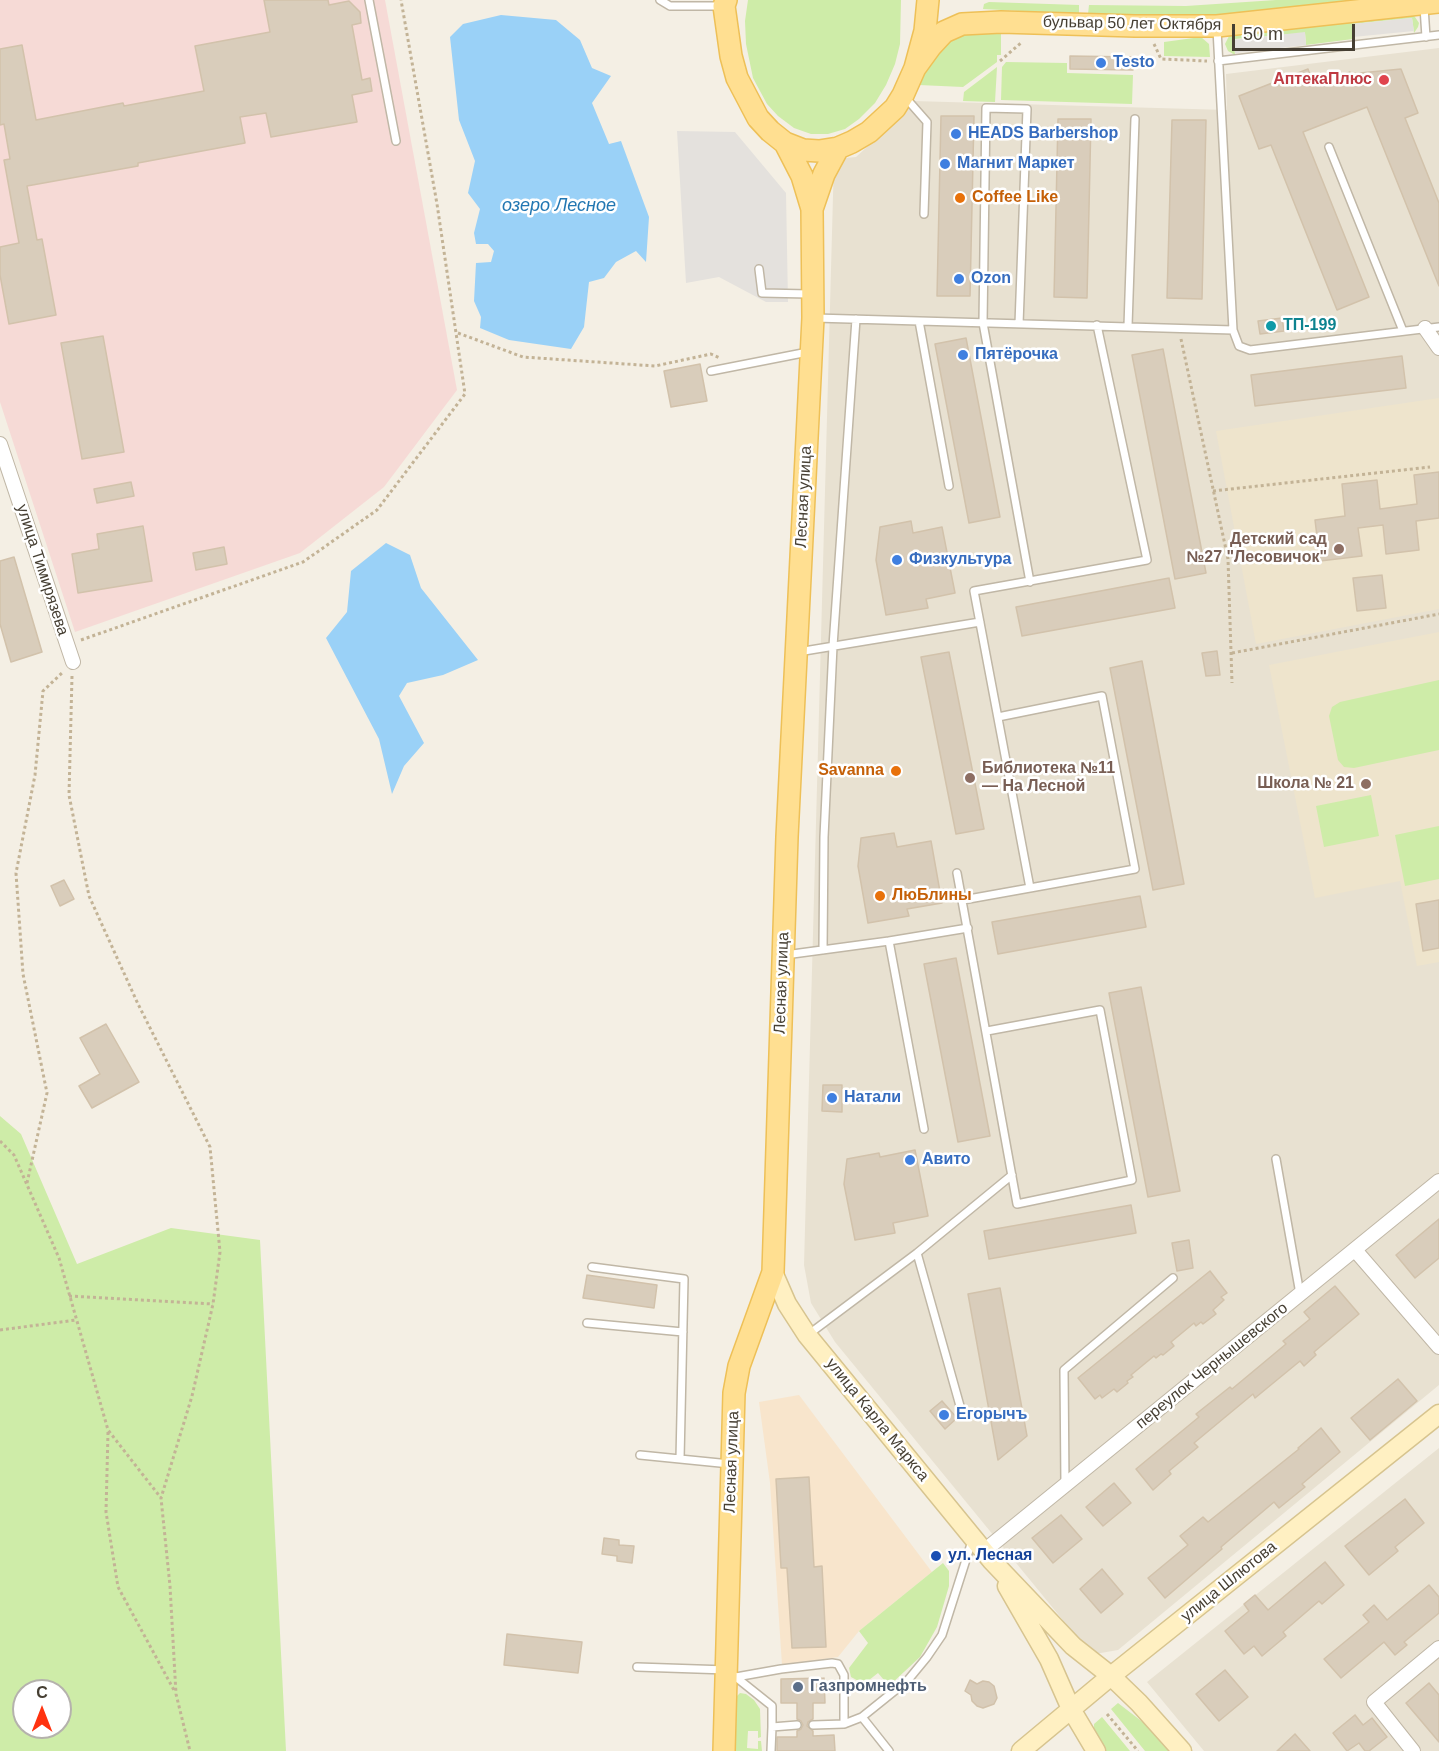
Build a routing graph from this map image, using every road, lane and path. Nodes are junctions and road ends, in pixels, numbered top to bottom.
1 (369, 0) edge
2 (401, 0) edge
3 (660, 0) edge
4 (928, 0) edge
5 (725, 3) edge
6 (1431, 3) edge
7 (1217, 26) junction
8 (1439, 35) edge
9 (1426, 37) junction
10 (1023, 41) dead end
11 (1143, 44) dead end
12 (1000, 61) dead end
13 (1218, 61) junction
14 (915, 68) junction
15 (903, 95) junction
16 (1134, 118) dead end
17 (396, 141) dead end
18 (785, 142) junction
19 (1329, 147) dead end
20 (838, 148) junction
21 (812, 209) junction
22 (924, 214) dead end
23 (759, 269) dead end
24 (813, 294) junction
25 (813, 318) junction
26 (856, 320) junction
27 (919, 321) junction
28 (983, 323) junction
29 (1019, 324) junction
30 (1097, 326) junction
31 (1128, 326) junction
32 (1432, 327) edge
33 (1178, 328) junction
34 (1233, 330) junction
35 (1403, 331) junction
36 (458, 333) dead end
37 (1439, 348) edge
38 (811, 352) junction
39 (711, 354) dead end
40 (711, 371) dead end
41 (0, 444) edge
42 (1430, 467) dead end
43 (950, 486) dead end
44 (1213, 491) junction
45 (1030, 582) junction
46 (1439, 614) edge
47 (980, 622) junction
48 (67, 645) junction
49 (833, 646) junction
50 (796, 652) junction
51 (1232, 653) junction
52 (73, 662) junction
53 (1232, 683) dead end
54 (998, 717) junction
55 (957, 873) dead end
56 (1030, 888) junction
57 (963, 900) junction
58 (968, 928) junction
59 (889, 941) junction
60 (823, 950) junction
61 (782, 955) junction
62 (987, 1031) junction
63 (924, 1129) dead end
64 (0, 1142) edge
65 (1276, 1160) dead end
66 (1012, 1175) junction
67 (1439, 1181) edge
68 (27, 1183) junction
69 (1355, 1250) junction
70 (917, 1253) junction
71 (592, 1267) dead end
72 (773, 1272) junction
73 (1173, 1278) dead end
74 (1300, 1294) junction
75 (69, 1296) junction
76 (213, 1304) junction
77 (76, 1320) junction
78 (587, 1323) dead end
79 (0, 1330) edge
80 (683, 1332) junction
81 (807, 1335) junction
82 (1439, 1347) edge
83 (962, 1413) dead end
84 (1439, 1414) edge
85 (108, 1430) junction
86 (640, 1455) dead end
87 (680, 1459) junction
88 (732, 1464) junction
89 (1065, 1485) junction
90 (161, 1498) junction
91 (983, 1550) junction
92 (1439, 1648) edge
93 (637, 1666) dead end
94 (731, 1674) junction
95 (1111, 1676) junction
96 (176, 1694) junction
97 (1071, 1709) junction
98 (1107, 1714) dead end
99 (862, 1717) junction
100 (844, 1724) junction
101 (797, 1725) dead end
102 (813, 1725) dead end
103 (772, 1727) junction
104 (190, 1751) edge
105 (724, 1751) edge
106 (771, 1751) edge
107 (889, 1751) edge
108 (1021, 1751) edge
109 (1096, 1751) edge
110 (1138, 1751) edge
111 (1182, 1751) edge
112 (1413, 1751) edge

1 - 17 lane
2 - 48 path
3 - 5 lane
4 - 14 main road
5 - 18 main road
6 - 7 main road, бульвар 50 лет Октября
6 - 9 lane
7 - 13 lane
7 - 14 main road, бульвар 50 лет Октября
8 - 9 lane
9 - 13 lane
10 - 12 path
11 - 13 path
13 - 34 lane
14 - 15 main road
15 - 20 main road
15 - 22 lane
16 - 31 lane
18 - 20 main road
18 - 21 main road, Лесная улица
19 - 35 lane
20 - 21 main road, Лесная улица
21 - 24 main road, Лесная улица
23 - 24 lane
24 - 25 main road, Лесная улица
25 - 26 lane
25 - 38 main road, Лесная улица
26 - 27 lane
26 - 49 lane
27 - 28 lane
27 - 43 lane
28 - 29 lane
28 - 29 lane
28 - 45 lane
29 - 30 lane
30 - 31 lane
30 - 45 lane
31 - 33 lane
32 - 35 lane
32 - 37 street
33 - 34 lane
33 - 44 path
34 - 35 lane
36 - 39 path
38 - 40 lane
38 - 50 main road, Лесная улица
41 - 48 street, улица Тимирязева
42 - 44 path
44 - 51 path
45 - 47 lane
46 - 51 path
47 - 49 lane
47 - 54 lane
48 - 52 street, улица Тимирязева
49 - 50 lane
49 - 60 lane
50 - 61 main road, Лесная улица
51 - 53 path
52 - 68 path
52 - 76 path
54 - 56 lane
54 - 56 lane
55 - 57 lane
56 - 57 lane
57 - 58 lane
58 - 59 lane
58 - 62 lane
59 - 60 lane
59 - 63 lane
60 - 61 lane
61 - 72 main road, Лесная улица
62 - 66 lane
62 - 66 lane
64 - 68 path
65 - 74 lane
66 - 70 lane
67 - 69 street, переулок Чернышевского
68 - 75 path
69 - 74 street, переулок Чернышевского
69 - 82 street
70 - 81 lane
70 - 83 lane
71 - 80 lane
72 - 81 main road, улица Карла Маркса
72 - 88 main road, Лесная улица
73 - 89 lane
74 - 89 street, переулок Чернышевского
75 - 76 path
75 - 77 path
76 - 90 path
77 - 79 path
77 - 85 path
78 - 80 lane
80 - 87 lane
81 - 91 main road, улица Карла Маркса
84 - 95 main road, улица Шлютова
85 - 90 path
85 - 96 path
86 - 87 lane
87 - 88 lane
88 - 94 main road, Лесная улица
89 - 91 street, переулок Чернышевского
90 - 96 path
91 - 95 main road, улица Карла Маркса
91 - 97 main road, улица Карла Маркса
91 - 99 lane
92 - 112 street
93 - 94 lane
94 - 100 lane
94 - 103 lane
94 - 105 main road, Лесная улица
95 - 97 main road, улица Шлютова
95 - 111 main road, улица Карла Маркса
96 - 104 path
97 - 108 main road, улица Шлютова
97 - 109 main road, улица Карла Маркса
98 - 110 path
99 - 100 lane
99 - 107 lane
100 - 102 lane
101 - 103 lane
103 - 106 lane

